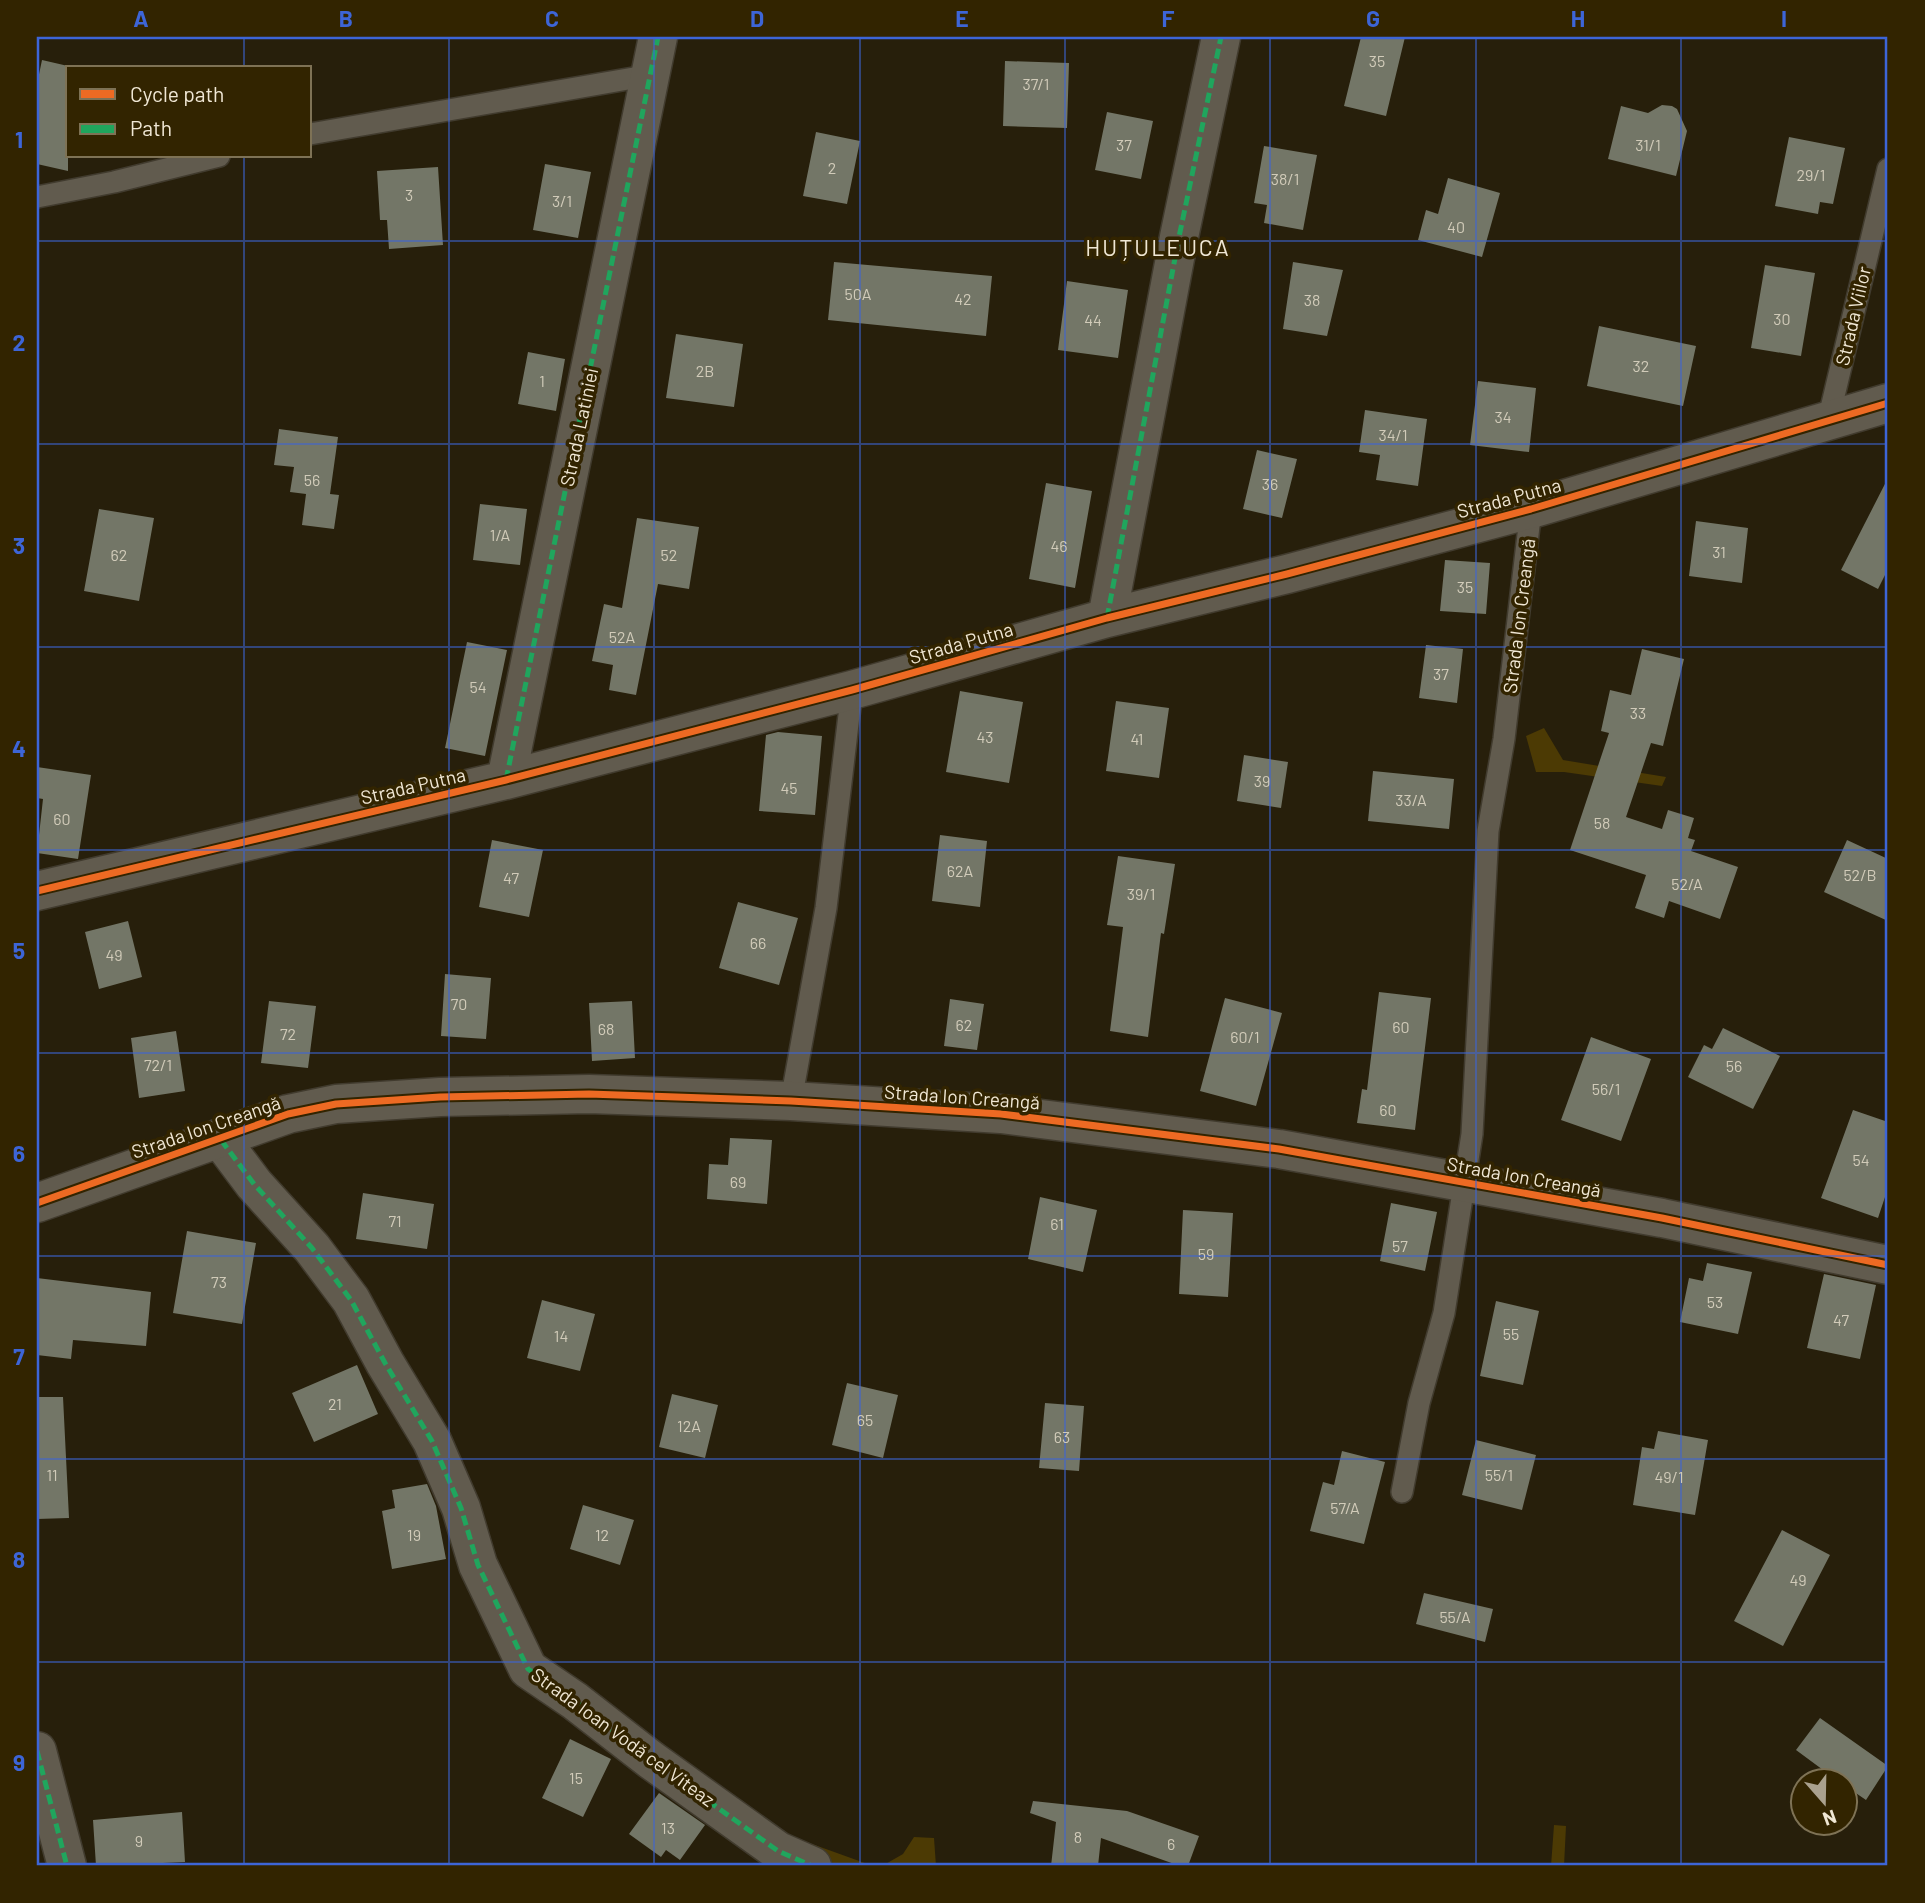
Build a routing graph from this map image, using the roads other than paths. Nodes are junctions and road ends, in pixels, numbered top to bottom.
1 (658, 37) edge
2 (1221, 37) edge
3 (651, 75) junction
4 (312, 134) edge
5 (211, 158) edge
6 (1888, 169) edge
7 (37, 197) edge
8 (1888, 402) edge
9 (1828, 421) junction
10 (1531, 509) junction
11 (1107, 618) junction
12 (852, 690) junction
13 (506, 780) junction
14 (37, 891) edge
15 (791, 1101) junction
16 (221, 1140) junction
17 (1466, 1182) junction
18 (37, 1203) edge
19 (1888, 1265) edge
20 (1402, 1492) dead end
21 (37, 1751) edge
22 (67, 1866) edge
23 (812, 1866) edge

1 - 3 street, Strada Latiniei
2 - 11 street
3 - 4 lane
3 - 13 street, Strada Latiniei
5 - 7 lane
6 - 9 lane, Strada Viilor
8 - 9 street, Strada Putna
9 - 10 street, Strada Putna
10 - 11 street, Strada Putna
10 - 17 lane, Strada Ion Creangă
11 - 12 street, Strada Putna
12 - 13 street, Strada Putna
12 - 15 lane
13 - 14 street, Strada Putna
15 - 16 street, Strada Ion Creangă
15 - 17 street, Strada Ion Creangă
16 - 18 street, Strada Ion Creangă
16 - 23 street, Strada Ioan Vodă cel Viteaz
17 - 19 street, Strada Ion Creangă
17 - 20 lane, Strada Ion Creangă
21 - 22 street

